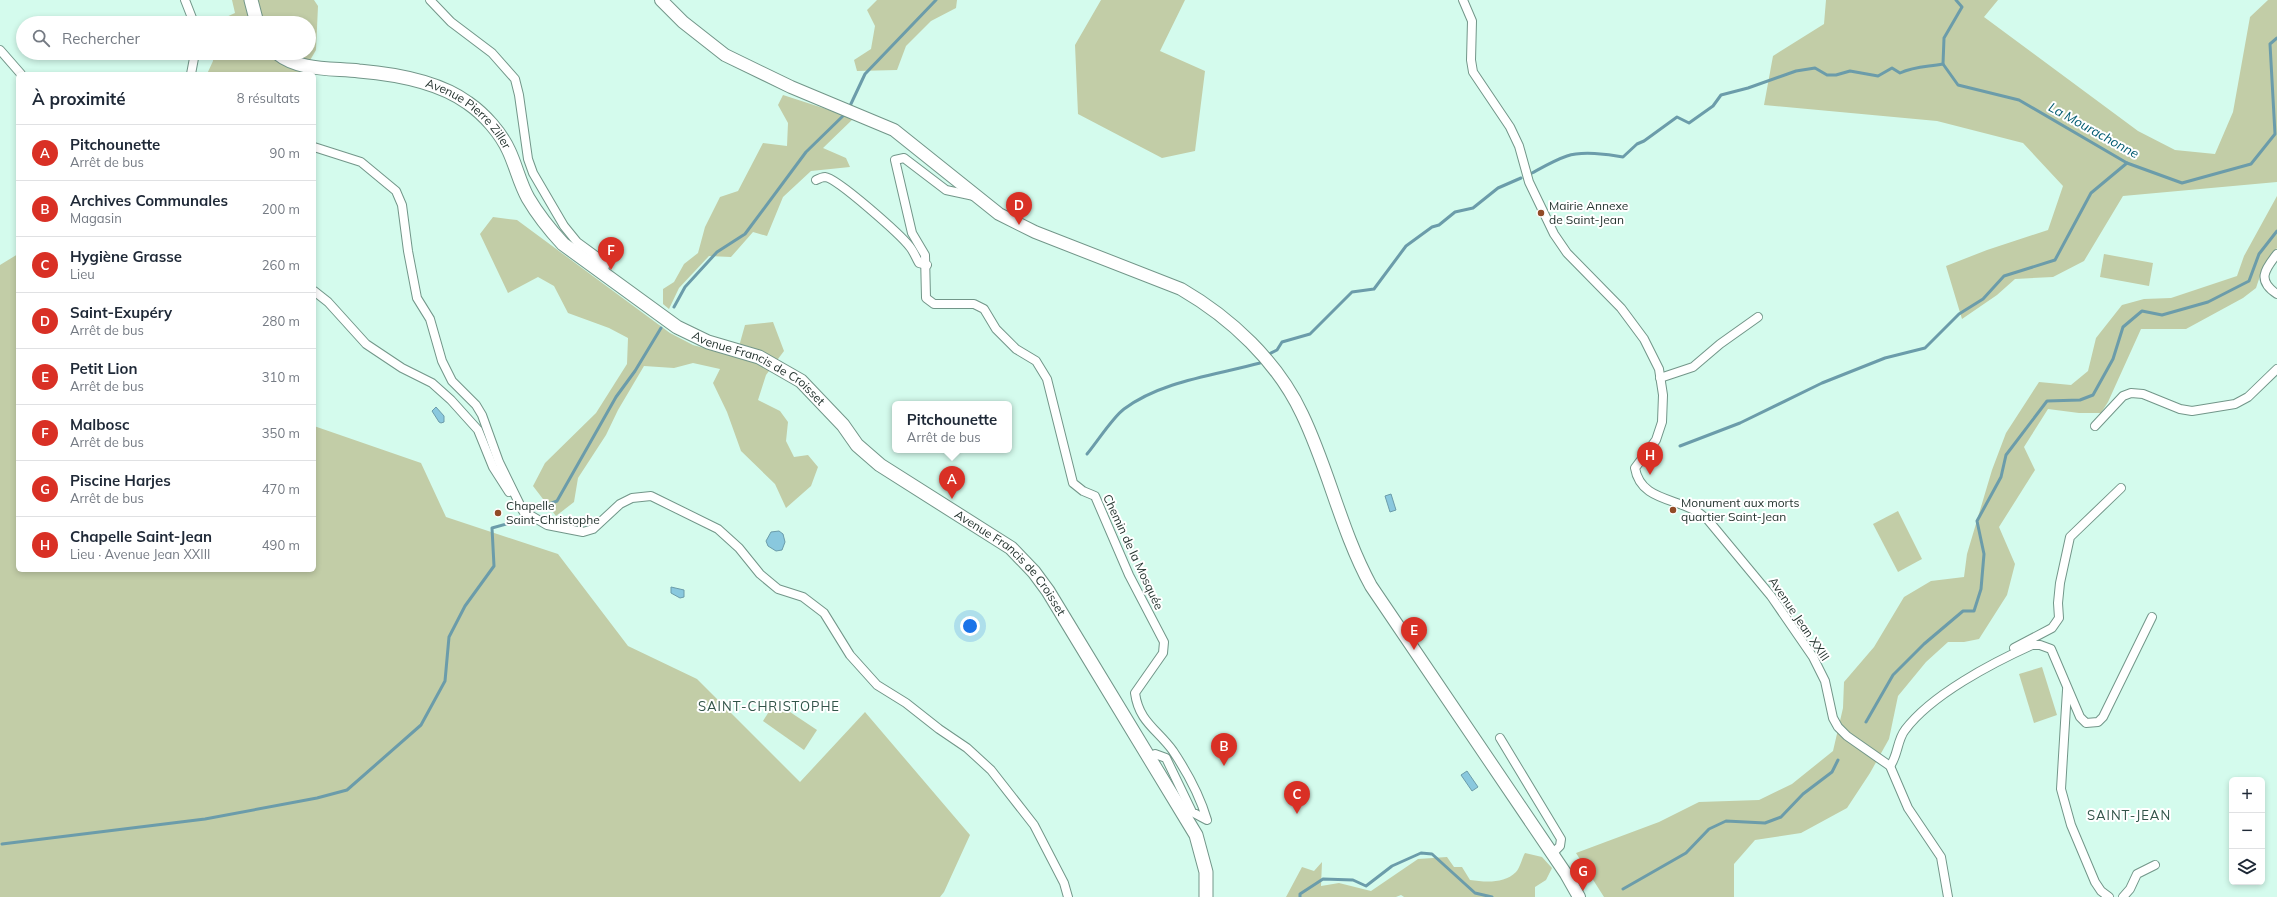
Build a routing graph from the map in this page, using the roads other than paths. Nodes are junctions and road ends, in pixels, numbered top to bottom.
1 (185, 0) edge
2 (250, 0) edge
3 (430, 0) edge
4 (661, 0) edge
5 (1463, 0) edge
6 (191, 16) edge
7 (255, 16) edge
8 (0, 50) edge
9 (194, 60) edge
10 (285, 60) edge
11 (19, 72) edge
12 (191, 72) edge
13 (316, 148) edge
14 (816, 180) dead end
15 (975, 196) junction
16 (2277, 254) edge
17 (927, 265) junction
18 (599, 271) junction
19 (316, 293) edge
20 (2277, 294) edge
21 (1758, 317) dead end
22 (2277, 369) edge
23 (1660, 378) junction
24 (2095, 426) dead end
25 (2121, 488) dead end
26 (519, 504) junction
27 (2152, 617) dead end
28 (1952, 689) junction
29 (2067, 690) junction
30 (1500, 738) dead end
31 (1149, 757) junction
32 (1890, 766) junction
33 (1552, 854) junction
34 (2155, 865) dead end
35 (1566, 874) junction
36 (1068, 897) edge
37 (1206, 897) edge
38 (1579, 897) edge
39 (1588, 897) edge
40 (1948, 897) edge
41 (2109, 897) edge
42 (2123, 897) edge

1 - 6 street
2 - 7 main road
3 - 18 street
4 - 15 main road
5 - 23 street
8 - 11 street
9 - 12 street
10 - 18 main road, Avenue Pierre Ziller
13 - 26 street
14 - 17 street
15 - 17 street, Chemin de la Mosquée
15 - 33 main road
16 - 20 street
17 - 31 street, Chemin de la Mosquée
18 - 31 main road, Avenue Francis de Croisset
19 - 26 street
21 - 23 street
22 - 24 street
23 - 32 street, Avenue Jean XXIII
25 - 28 street
26 - 36 street
27 - 29 street
28 - 29 street
28 - 32 street
29 - 41 street
30 - 33 street
31 - 37 main road, Avenue Francis de Croisset
32 - 40 street
33 - 35 main road
34 - 42 street
35 - 38 main road
35 - 39 main road

